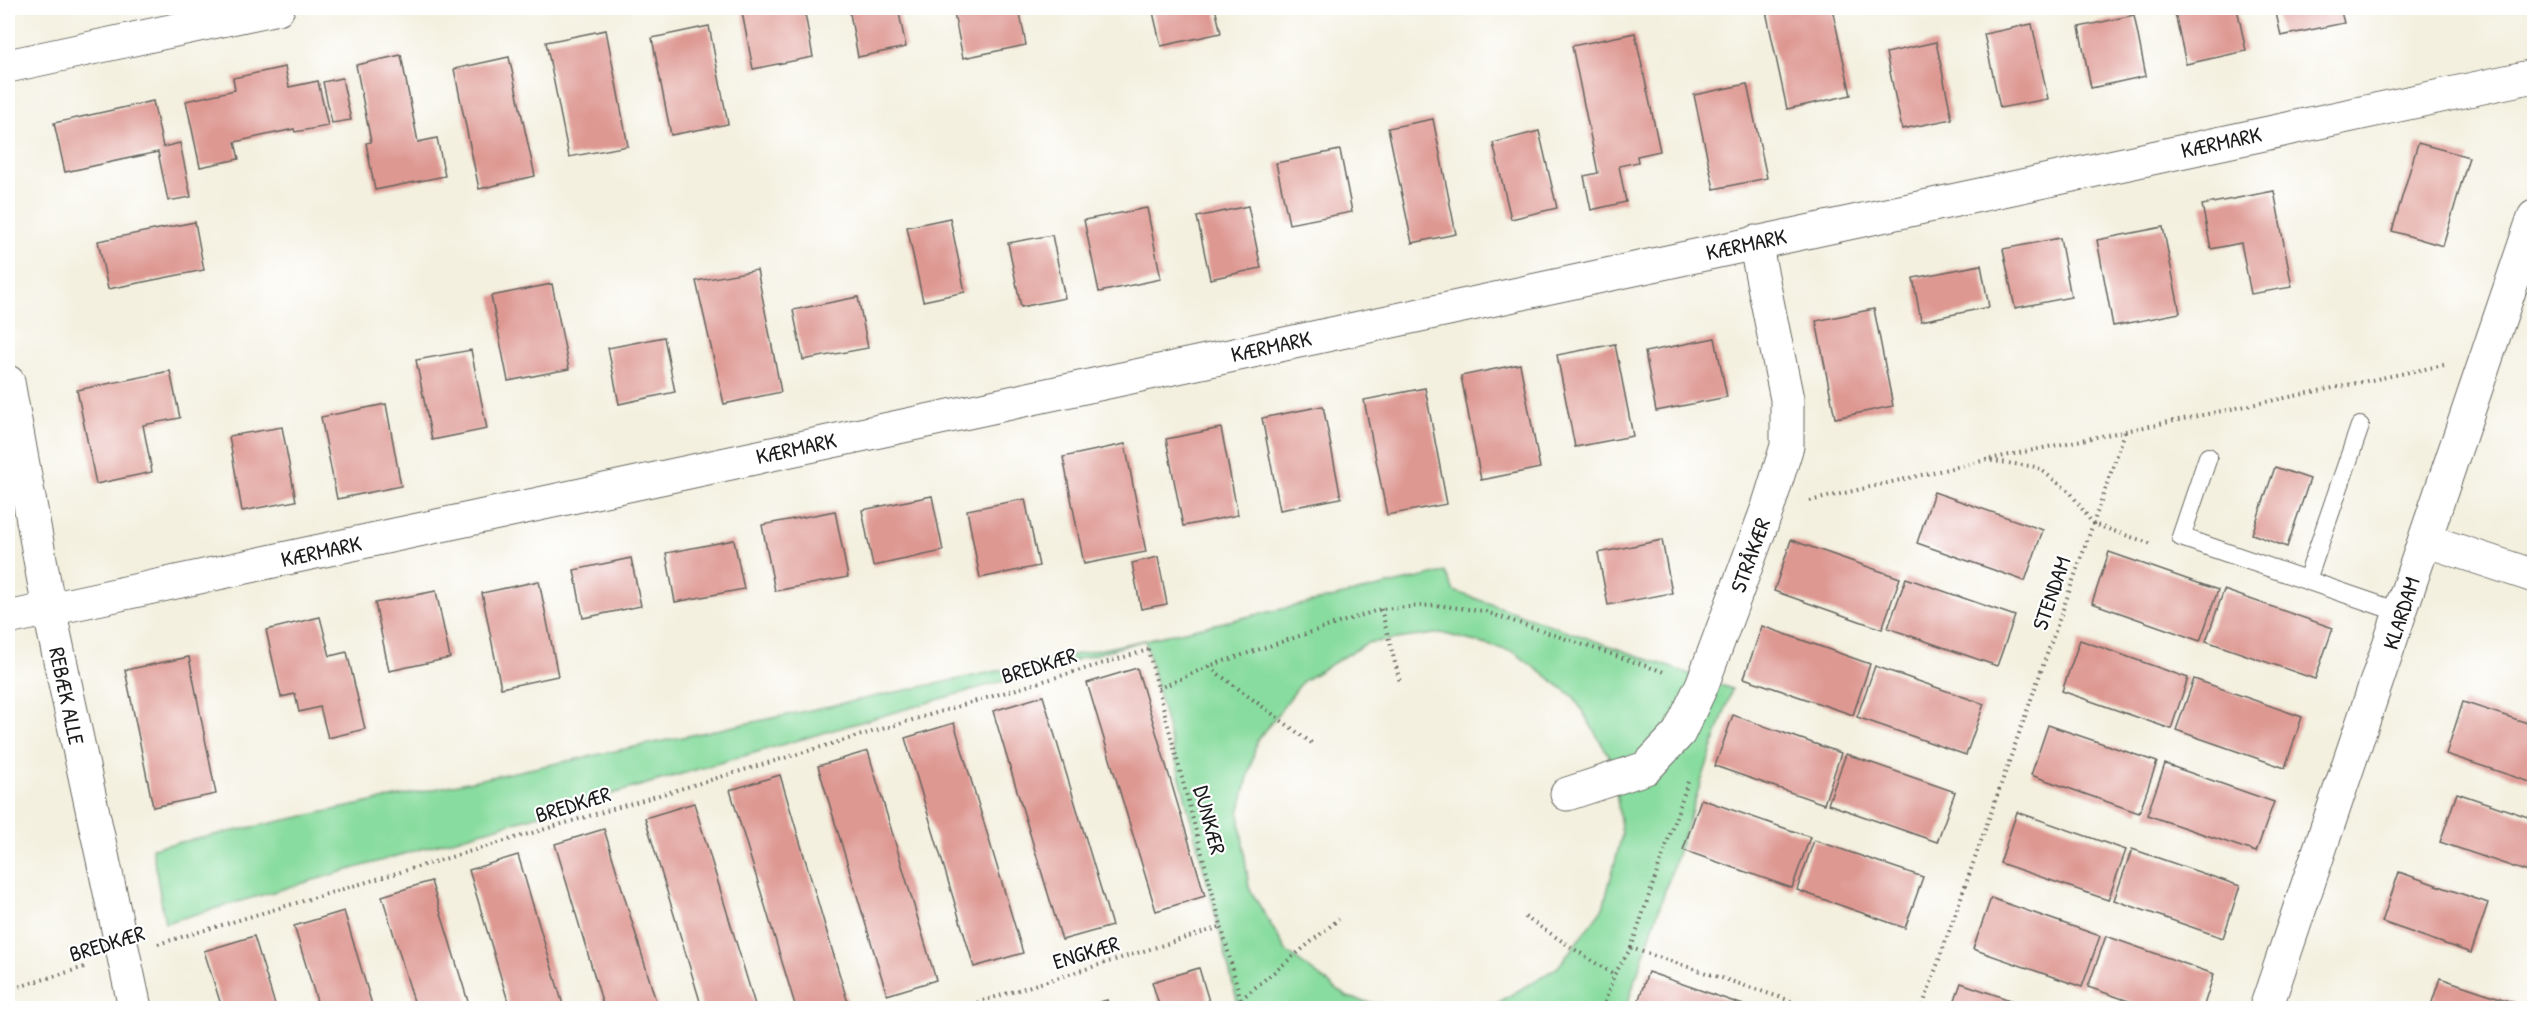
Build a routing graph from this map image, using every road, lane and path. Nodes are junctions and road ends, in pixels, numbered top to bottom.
1 (278, 8) edge
2 (8, 66) edge
3 (2535, 76) edge
4 (2535, 217) edge
5 (1755, 242) junction
6 (2487, 356) junction
7 (8, 381) edge
8 (2360, 426) dead end
9 (2125, 431) junction
10 (2208, 457) dead end
11 (1986, 460) junction
12 (1768, 507) junction
13 (2093, 524) junction
14 (2181, 537) junction
15 (2425, 540) junction
16 (2535, 576) edge
17 (2307, 580) junction
18 (49, 609) junction
19 (1381, 609) junction
20 (2402, 613) junction
21 (8, 618) edge
22 (1148, 650) joint
23 (1209, 666) junction
24 (1400, 682) dead end
25 (1702, 685) junction
26 (1158, 689) junction
27 (1679, 733) junction
28 (1313, 744) dead end
29 (1567, 794) dead end
30 (1525, 917) dead end
31 (1339, 920) dead end
32 (1221, 927) junction
33 (1630, 948) junction
34 (122, 955) junction
35 (1614, 975) junction
36 (8, 990) edge
37 (1241, 999) junction
38 (135, 1008) edge
39 (960, 1008) edge
40 (1244, 1008) edge
41 (1603, 1008) edge
42 (1812, 1008) edge
43 (1922, 1008) edge
44 (2266, 1008) edge

1 - 2 street
3 - 5 street, KÆRMARK
4 - 6 street, KLARDAM
5 - 12 street, STRÅKÆR
5 - 18 street, KÆRMARK
6 - 9 path
6 - 15 street, KLARDAM
7 - 18 street, REBÆK ALLE
8 - 17 lane
9 - 11 path
9 - 13 path, STENDAM
10 - 14 lane
11 - 12 path
11 - 13 path
12 - 25 street, STRÅKÆR
13 - 14 path
13 - 43 path, STENDAM
14 - 17 lane
15 - 16 street
15 - 20 street, KLARDAM
17 - 20 lane
18 - 21 street, KÆRMARK
18 - 34 street, REBÆK ALLE
19 - 23 path
19 - 24 path
19 - 25 path
20 - 44 street, KLARDAM
22 - 26 path, DUNKÆR
22 - 34 path, BREDKÆR
23 - 26 path
23 - 28 path
25 - 27 street, STRÅKÆR
26 - 32 path, DUNKÆR
27 - 29 street, STRÅKÆR
27 - 33 path
30 - 35 path
31 - 37 path
32 - 37 path, DUNKÆR
32 - 39 path, ENGKÆR
33 - 35 path
33 - 42 path
34 - 36 path, BREDKÆR
34 - 38 street, REBÆK ALLE
35 - 41 path
37 - 40 path, DUNKÆR

